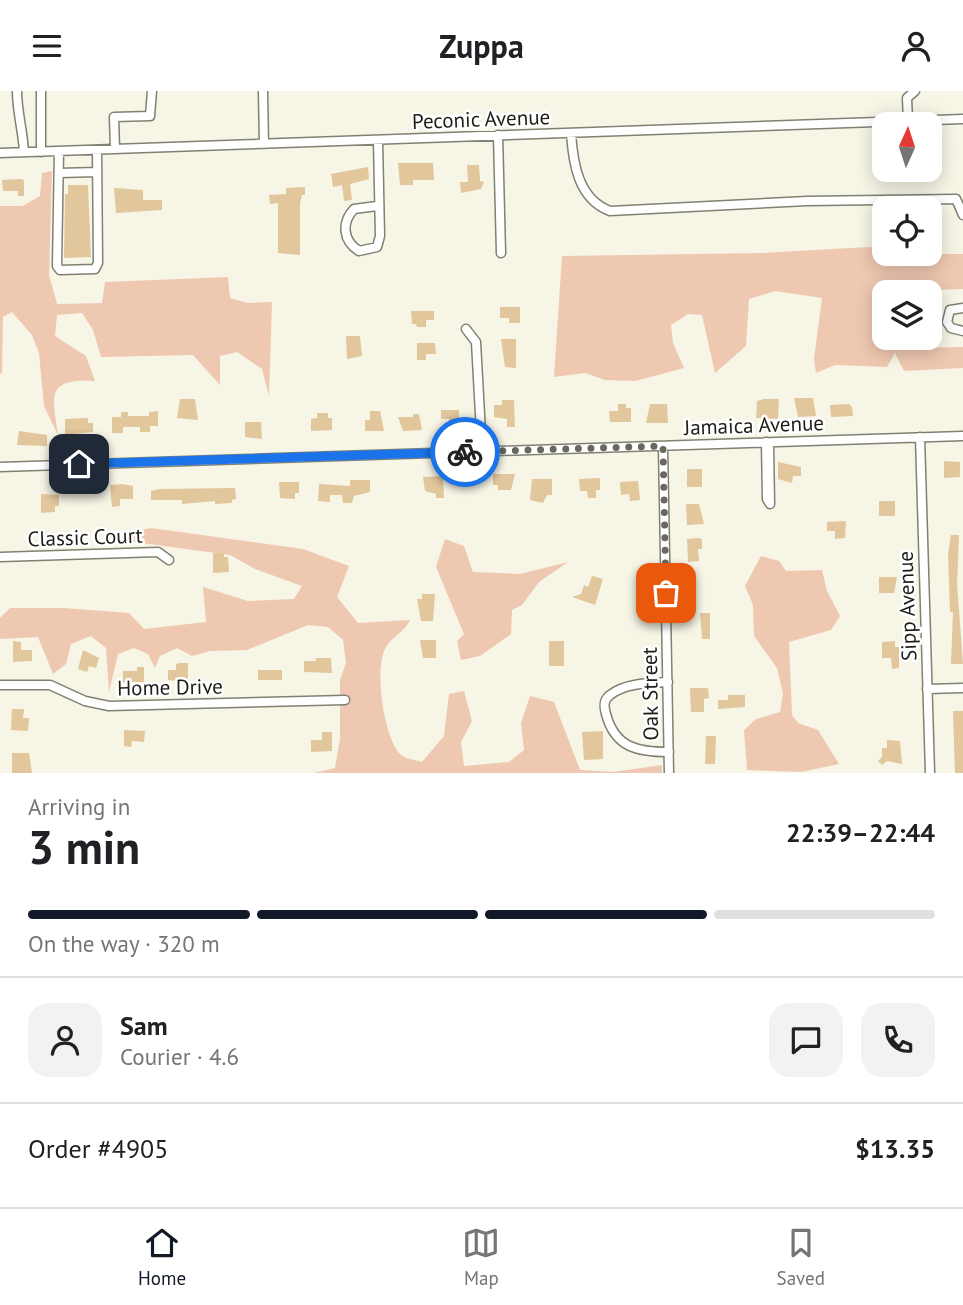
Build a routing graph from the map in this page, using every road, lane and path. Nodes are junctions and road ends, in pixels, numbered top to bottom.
1 (17, 91) edge
2 (41, 91) edge
3 (152, 91) edge
4 (263, 91) edge
5 (915, 91) edge
6 (908, 112) edge
7 (963, 119) edge
8 (942, 120) edge
9 (872, 122) edge
10 (570, 133) junction
11 (498, 135) junction
12 (378, 140) junction
13 (264, 144) junction
14 (115, 149) junction
15 (97, 150) junction
16 (59, 151) junction
17 (24, 152) junction
18 (41, 152) junction
19 (0, 153) edge
20 (97, 172) junction
21 (59, 173) junction
22 (377, 207) junction
23 (963, 215) edge
24 (501, 253) dead end
25 (963, 307) edge
26 (466, 328) dead end
27 (963, 331) edge
28 (963, 436) edge
29 (920, 437) junction
30 (766, 442) junction
31 (663, 446) junction
32 (482, 451) junction
33 (0, 467) edge
34 (0, 558) edge
35 (169, 560) dead end
36 (668, 682) junction
37 (0, 685) edge
38 (963, 688) edge
39 (927, 689) junction
40 (345, 700) dead end
41 (669, 752) junction
42 (669, 773) edge
43 (930, 773) edge

1 - 17 street
2 - 18 street
3 - 14 street
4 - 13 street
5 - 6 street
7 - 8 street, Peconic Avenue
9 - 10 street, Peconic Avenue
10 - 11 street, Peconic Avenue
10 - 23 street
11 - 12 street, Peconic Avenue
11 - 24 street
12 - 13 street, Peconic Avenue
12 - 22 street
13 - 14 street, Peconic Avenue
14 - 15 street, Peconic Avenue
15 - 16 street, Peconic Avenue
15 - 20 street
16 - 18 street, Peconic Avenue
16 - 21 street
17 - 18 street, Peconic Avenue
17 - 19 street, Peconic Avenue
20 - 21 street
20 - 21 street
22 - 22 street
25 - 27 street
26 - 32 street
28 - 29 street, Jamaica Avenue
29 - 30 street, Jamaica Avenue
29 - 39 street, Sipp Avenue
30 - 30 street
30 - 31 street, Jamaica Avenue
31 - 32 street, Jamaica Avenue
31 - 36 street, Oak Street
32 - 33 street, Jamaica Avenue
34 - 35 street, Classic Court
36 - 41 street, Oak Street
36 - 41 street
37 - 40 street, Home Drive
38 - 39 street
39 - 43 street, Sipp Avenue
41 - 42 street, Oak Street

